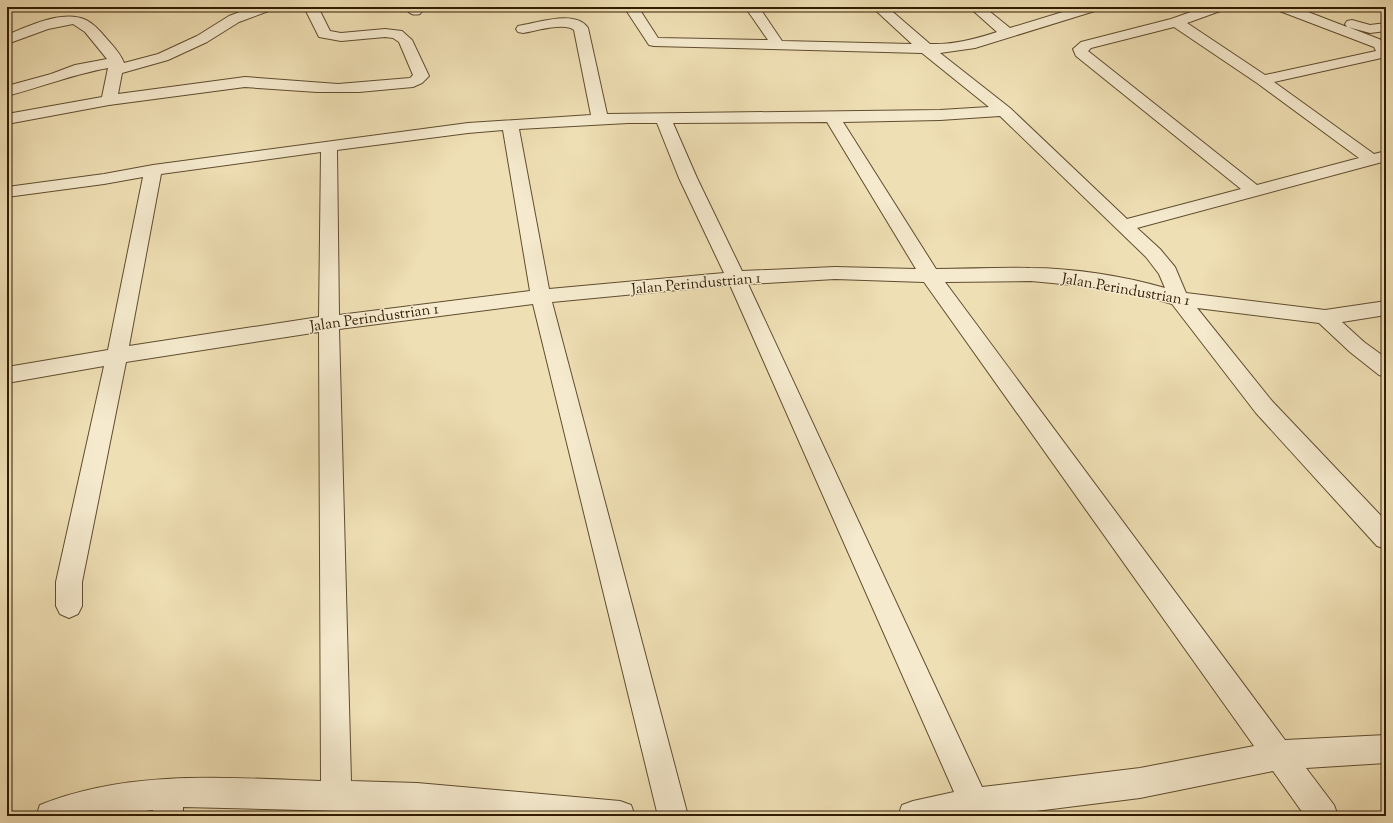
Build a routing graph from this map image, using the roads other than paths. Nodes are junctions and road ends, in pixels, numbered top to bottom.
1 (266, 7) edge
2 (311, 7) edge
3 (631, 7) edge
4 (752, 7) edge
5 (879, 7) edge
6 (976, 7) edge
7 (1093, 7) edge
8 (1218, 7) edge
9 (1282, 7) edge
10 (1312, 7) edge
11 (1176, 22) junction
12 (1382, 28) edge
13 (523, 29) dead end
14 (1007, 33) junction
15 (7, 40) edge
16 (778, 45) junction
17 (926, 49) junction
18 (116, 66) junction
19 (1262, 80) junction
20 (7, 91) edge
21 (109, 100) junction
22 (1004, 111) junction
23 (832, 117) junction
24 (663, 118) junction
25 (7, 119) edge
26 (600, 120) junction
27 (510, 125) junction
28 (329, 146) junction
29 (1379, 158) edge
30 (153, 170) junction
31 (1253, 190) junction
32 (7, 192) edge
33 (1123, 226) junction
34 (930, 276) junction
35 (736, 278) junction
36 (541, 296) junction
37 (1179, 299) junction
38 (1386, 308) edge
39 (1325, 317) junction
40 (329, 323) junction
41 (117, 356) junction
42 (1386, 369) edge
43 (7, 375) edge
44 (1386, 538) edge
45 (69, 606) dead end
46 (1386, 748) edge
47 (1280, 755) junction
48 (336, 797) junction
49 (169, 805) edge
50 (976, 810) edge
51 (581, 814) edge
52 (51, 816) edge
53 (620, 816) edge
54 (673, 816) edge
55 (913, 816) edge
56 (1323, 816) edge

1 - 18 street
2 - 21 street
3 - 16 street
4 - 16 street
5 - 17 street
6 - 14 street
7 - 14 street
8 - 11 street
9 - 19 street
10 - 12 street
11 - 19 street
11 - 31 street
13 - 26 street
14 - 17 street
15 - 18 street
16 - 17 street
17 - 22 street
18 - 20 street
18 - 21 street
19 - 29 street
21 - 25 street
22 - 23 street
22 - 33 street
23 - 24 street
23 - 34 street
24 - 26 street
24 - 35 street
26 - 27 street
27 - 28 street
27 - 36 street
28 - 30 street
28 - 40 street
29 - 31 street
30 - 32 street
30 - 41 street
31 - 33 street
33 - 37 street
34 - 35 street, Jalan Perindustrian 1
34 - 37 street, Jalan Perindustrian 1
34 - 47 street
35 - 36 street, Jalan Perindustrian 1
35 - 50 street
36 - 40 street, Jalan Perindustrian 1
36 - 54 street
37 - 39 street, Jalan Perindustrian 1
37 - 44 street
38 - 39 street, Jalan Perindustrian 1
39 - 42 street
40 - 41 street, Jalan Perindustrian 1
40 - 48 street
41 - 43 street, Jalan Perindustrian 1
41 - 45 street
46 - 47 street
47 - 50 street
47 - 56 street
48 - 49 street
48 - 51 street
49 - 52 street
50 - 55 street
51 - 53 street

